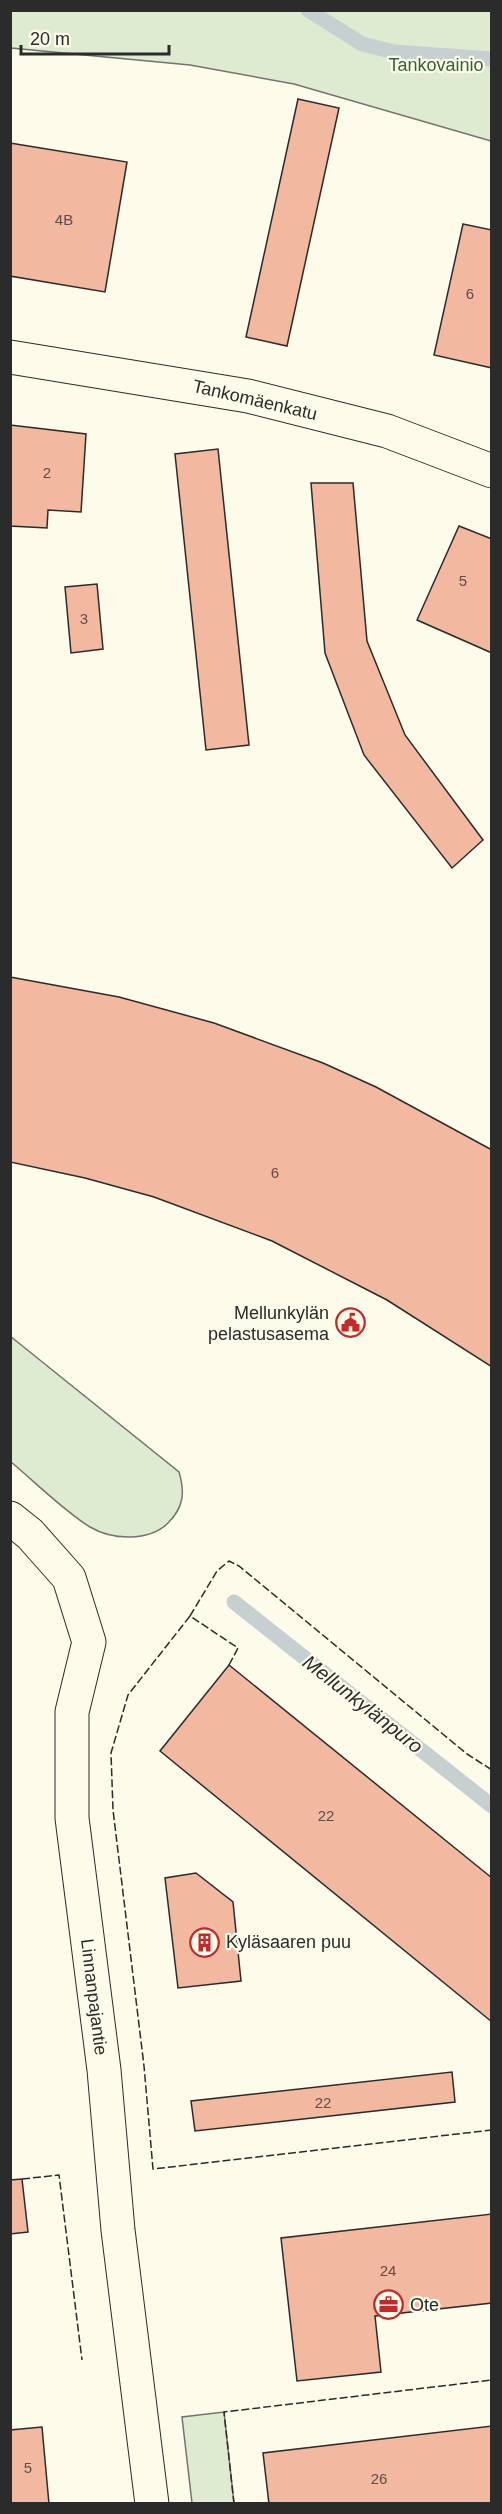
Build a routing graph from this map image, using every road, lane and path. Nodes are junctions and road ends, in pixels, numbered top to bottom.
1 (10, 357) edge
2 (492, 471) edge
3 (10, 1518) edge
4 (152, 2504) edge

1 - 2 street, Tankomäenkatu
3 - 4 street, Linnanpajantie

